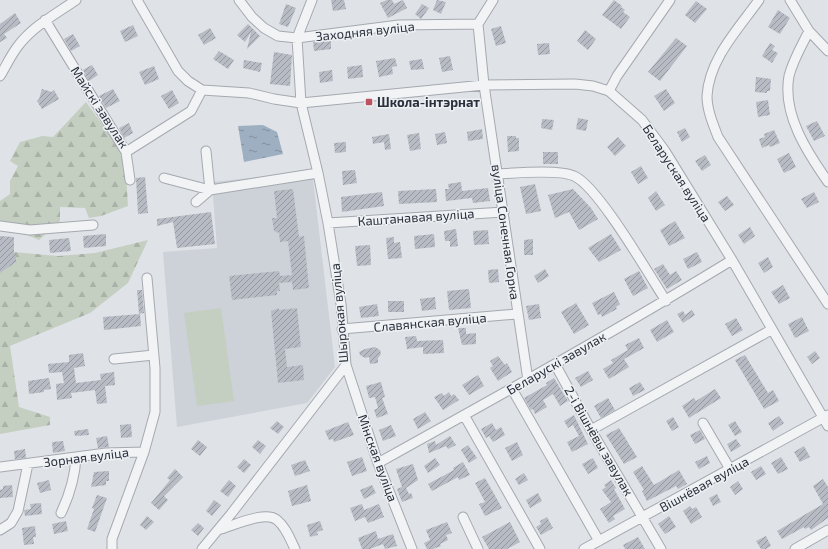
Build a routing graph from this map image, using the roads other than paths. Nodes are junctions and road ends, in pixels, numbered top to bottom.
1 (76, 0) edge
2 (137, 0) edge
3 (239, 0) edge
4 (312, 0) edge
5 (493, 0) edge
6 (670, 0) edge
7 (759, 0) edge
8 (790, 0) edge
9 (45, 20) junction
10 (478, 24) junction
11 (809, 30) junction
12 (297, 38) junction
13 (828, 51) edge
14 (0, 76) edge
15 (484, 85) junction
16 (202, 90) junction
17 (609, 91) junction
18 (300, 103) junction
19 (206, 151) dead end
20 (126, 152) junction
21 (318, 173) junction
22 (498, 174) junction
23 (164, 178) dead end
24 (130, 180) dead end
25 (828, 182) edge
26 (210, 190) junction
27 (196, 202) dead end
28 (504, 212) junction
29 (328, 223) junction
30 (93, 225) dead end
31 (0, 226) edge
32 (732, 260) junction
33 (147, 278) dead end
34 (666, 301) junction
35 (828, 304) edge
36 (517, 314) junction
37 (342, 329) junction
38 (771, 330) junction
39 (154, 355) junction
40 (114, 359) dead end
41 (555, 364) junction
42 (346, 365) junction
43 (528, 380) junction
44 (512, 389) junction
45 (464, 415) junction
46 (826, 419) edge
47 (703, 423) dead end
48 (591, 430) junction
49 (144, 452) junction
50 (76, 458) junction
51 (378, 463) junction
52 (28, 464) junction
53 (0, 467) edge
54 (730, 469) junction
55 (61, 513) dead end
56 (463, 517) dead end
57 (642, 518) junction
58 (0, 530) edge
59 (218, 530) junction
60 (828, 530) edge
61 (599, 541) junction
62 (112, 549) edge
63 (202, 549) edge
64 (295, 549) edge
65 (412, 549) edge
66 (478, 549) edge
67 (540, 549) edge
68 (584, 549) edge
69 (661, 549) edge
70 (795, 549) edge

1 - 9 street
2 - 16 street
3 - 12 street, Заходняя вуліца
4 - 12 street
5 - 10 street
6 - 17 street
7 - 35 street
8 - 11 street
9 - 14 street
9 - 20 street, Майскі завулак
10 - 12 street, Заходняя вуліца
10 - 15 street, вуліца Сонечная Горка
11 - 13 street
11 - 25 street
12 - 18 street, Шырокая вуліца
15 - 17 street, Беларуская вуліца
15 - 18 street, Беларуская вуліца
15 - 22 street, вуліца Сонечная Горка
16 - 18 street, Беларуская вуліца
16 - 20 street, Майскі завулак
17 - 32 street, Беларуская вуліца
18 - 21 street, Шырокая вуліца
19 - 26 street
20 - 24 street
21 - 26 street
21 - 29 street, Шырокая вуліца
22 - 28 street, вуліца Сонечная Горка
22 - 34 street
23 - 26 street
26 - 27 street
28 - 29 street, Каштанавая вуліца
28 - 36 street, вуліца Сонечная Горка
29 - 37 street, Шырокая вуліца
30 - 31 street
32 - 34 street, Беларускі завулак
32 - 38 street, Беларуская вуліца
33 - 39 street
34 - 41 street, Беларускі завулак
36 - 37 street, Славянская вуліца
36 - 43 street, вуліца Сонечная Горка
37 - 42 street, Шырокая вуліца
38 - 46 street, Беларуская вуліца
38 - 48 street
39 - 40 street
39 - 49 street
41 - 43 street, Беларускі завулак
41 - 48 street, 2-і Вішнёвы завулак
42 - 51 street, Мінская вуліца
42 - 59 street, Шырокая вуліца
43 - 44 street, Беларускі завулак
44 - 45 street, Беларускі завулак
44 - 61 street
45 - 51 street, Беларускі завулак
45 - 67 street
46 - 54 street, Вішнёвая вуліца
47 - 54 street
48 - 57 street, 2-і Вішнёвы завулак
49 - 50 street, Зорная вуліца
49 - 62 street
50 - 52 street, Зорная вуліца
50 - 55 street
51 - 65 street, Мінская вуліца
52 - 53 street, Зорная вуліца
52 - 58 street, Зорная вуліца
54 - 57 street, Вішнёвая вуліца
56 - 66 street
57 - 61 street, Вішнёвая вуліца
57 - 69 street, 2-і Вішнёвы завулак
59 - 63 street, Шырокая вуліца
59 - 64 street
60 - 70 street
61 - 68 street, Вішнёвая вуліца

